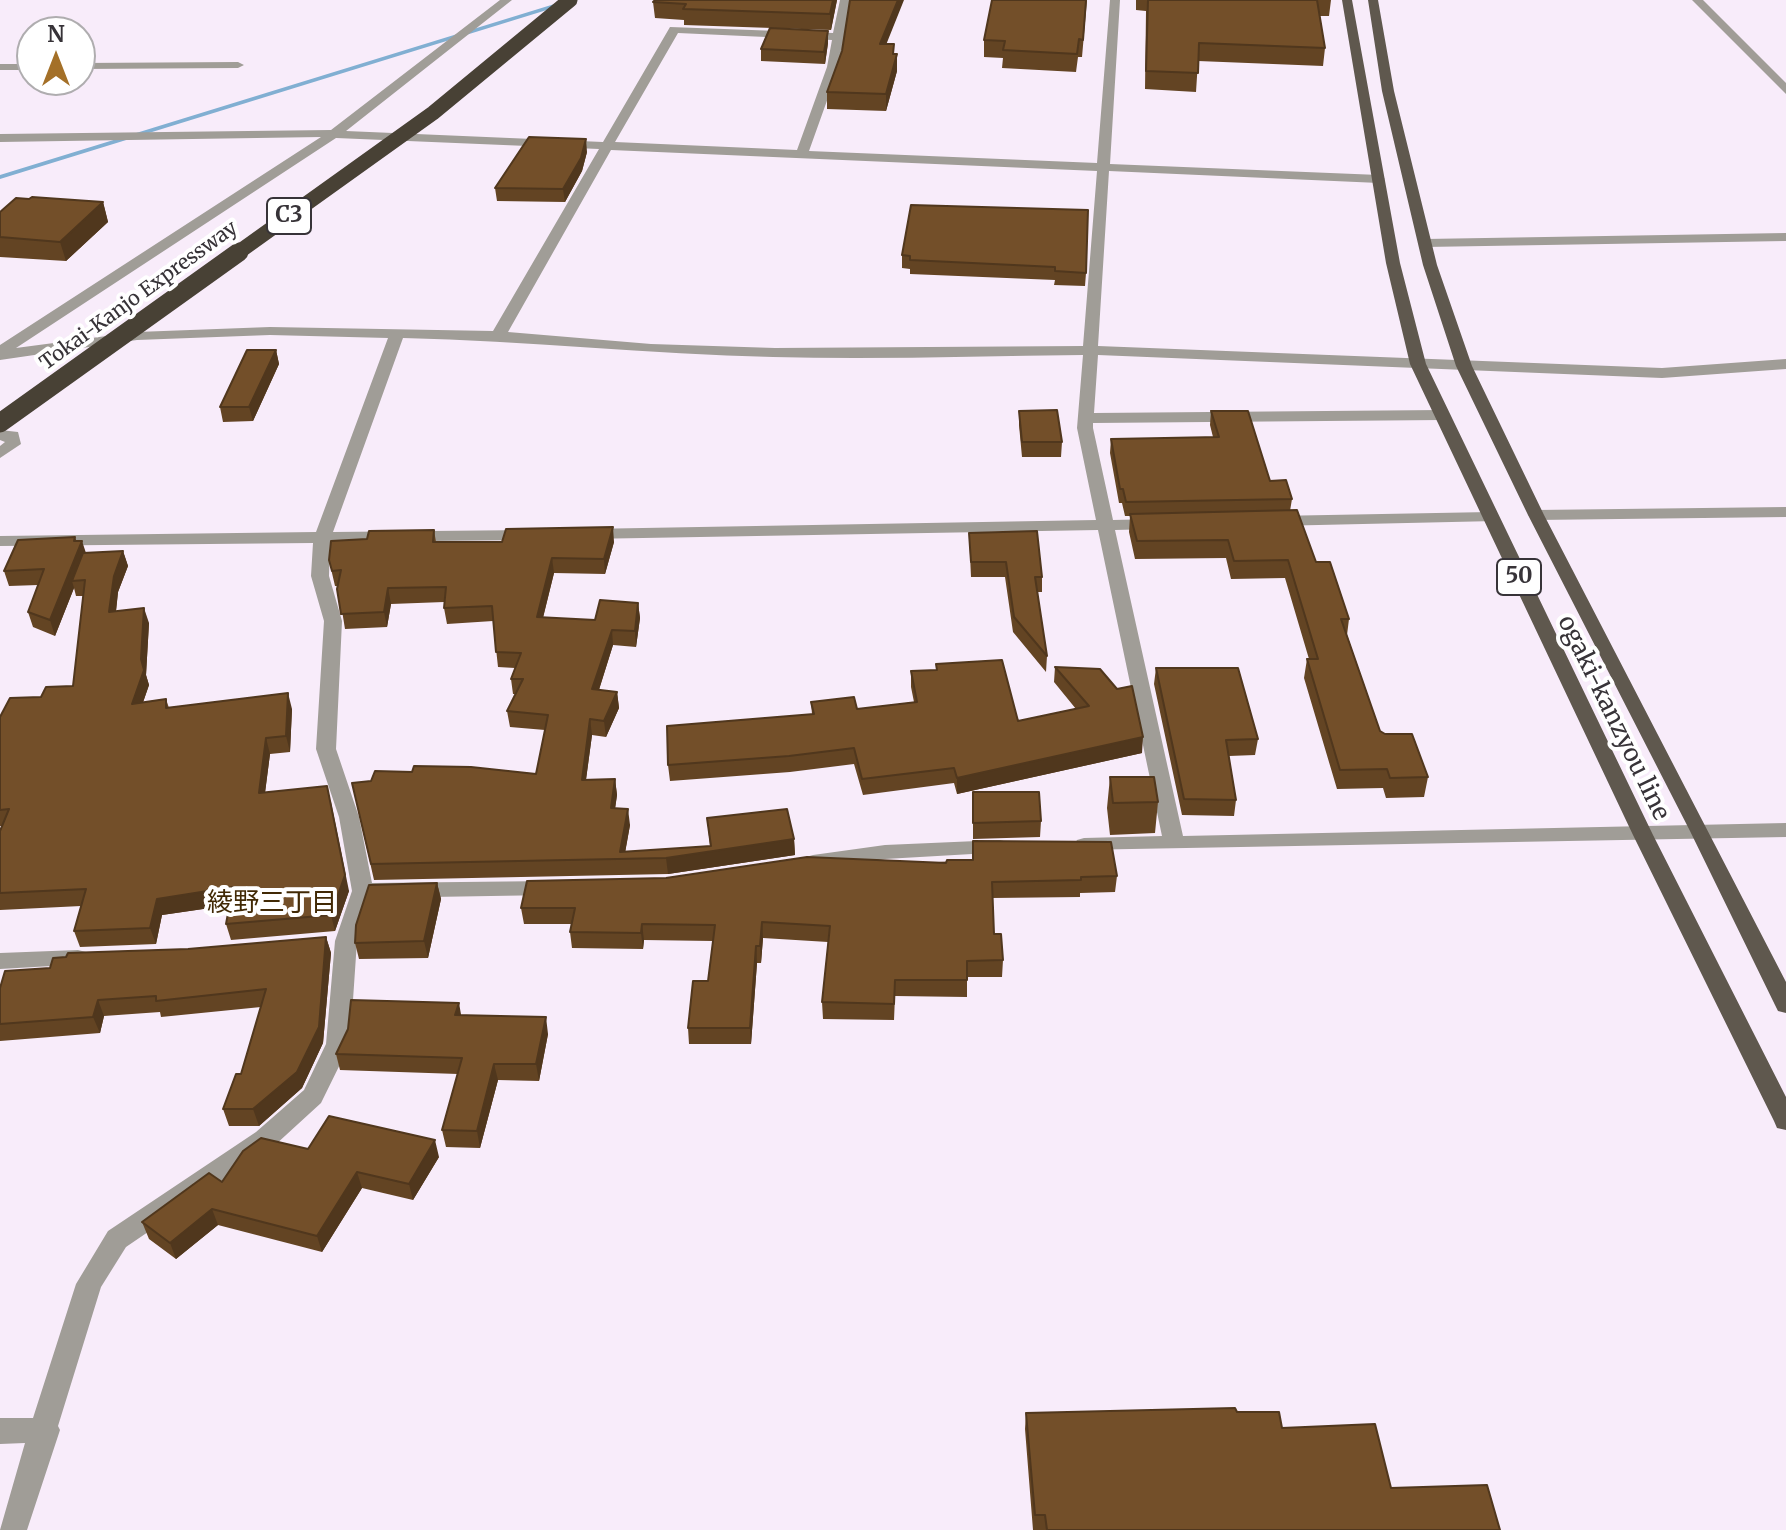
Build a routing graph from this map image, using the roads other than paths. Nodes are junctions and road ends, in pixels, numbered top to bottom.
1 (507, 0) edge
2 (570, 0) edge
3 (845, 0) edge
4 (1115, 0) edge
5 (1347, 0) edge
6 (1373, 0) edge
7 (1697, 0) edge
8 (839, 37) junction
9 (238, 65) dead end
10 (96, 66) edge
11 (1786, 90) edge
12 (335, 133) junction
13 (0, 138) edge
14 (608, 145) junction
15 (802, 153) junction
16 (1104, 165) junction
17 (1379, 179) junction
18 (1786, 237) edge
19 (1425, 243) junction
20 (398, 332) junction
21 (498, 336) junction
22 (1089, 350) junction
23 (0, 354) edge
24 (1418, 364) junction
25 (1786, 364) edge
26 (1464, 366) junction
27 (1442, 415) junction
28 (1086, 418) junction
29 (0, 423) edge
30 (0, 435) edge
31 (0, 453) edge
32 (1786, 512) edge
33 (1536, 515) junction
34 (1490, 517) junction
35 (1261, 521) edge
36 (1169, 524) edge
37 (1108, 525) junction
38 (322, 539) junction
39 (0, 541) edge
40 (1786, 830) edge
41 (1700, 831) junction
42 (1643, 835) junction
43 (1174, 843) junction
44 (1064, 845) edge
45 (1017, 846) edge
46 (792, 866) edge
47 (575, 887) edge
48 (363, 891) junction
49 (104, 957) edge
50 (0, 961) edge
51 (1786, 1005) edge
52 (1786, 1121) edge
53 (46, 1430) junction
54 (0, 1431) edge
55 (12, 1530) edge

1 - 12 street
2 - 29 highway, Tokai-Kanjo Expressway / C3, bridge
3 - 8 street
4 - 16 street
5 - 17 main road, ogaki-kanzyou line / 50
6 - 19 main road, ogaki-kanzyou line / 50
7 - 11 street
8 - 14 street
8 - 15 street
9 - 10 street
12 - 13 street
12 - 14 street
12 - 23 street
14 - 15 street
14 - 21 street
15 - 16 street
16 - 17 street
16 - 22 street
17 - 24 main road, ogaki-kanzyou line / 50
18 - 19 street
19 - 26 main road, ogaki-kanzyou line / 50
20 - 21 street
20 - 23 street
20 - 38 street
21 - 22 street
22 - 24 street
22 - 28 street
24 - 26 street
24 - 27 main road, ogaki-kanzyou line / 50
25 - 26 street
26 - 33 main road, ogaki-kanzyou line / 50
27 - 28 street
27 - 34 main road, ogaki-kanzyou line / 50
28 - 37 street
30 - 31 street
32 - 33 street
33 - 41 main road, ogaki-kanzyou line / 50
34 - 35 street
34 - 42 main road, ogaki-kanzyou line / 50
36 - 37 street
37 - 38 street
37 - 43 street
38 - 39 street
38 - 48 street
40 - 41 street
41 - 42 street
41 - 51 main road, ogaki-kanzyou line / 50
42 - 43 street
42 - 52 main road, ogaki-kanzyou line / 50
43 - 44 street
45 - 46 street
47 - 48 street
48 - 53 street
49 - 50 street
53 - 54 street
53 - 55 street

